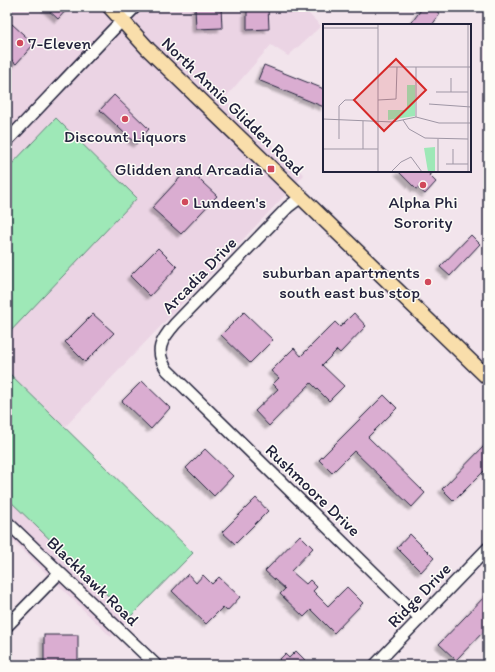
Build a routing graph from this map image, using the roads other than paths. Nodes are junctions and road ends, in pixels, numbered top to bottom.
1 (110, 7) edge
2 (135, 7) edge
3 (122, 21) junction
4 (7, 141) edge
5 (301, 197) junction
6 (488, 378) edge
7 (183, 385) joint
8 (7, 522) edge
9 (488, 548) edge
10 (59, 573) junction
11 (420, 618) junction
12 (7, 626) edge
13 (156, 665) edge
14 (375, 665) edge

1 - 3 main road, North Annie Glidden Road
2 - 3 street
3 - 4 street
3 - 5 main road, North Annie Glidden Road
5 - 6 main road, North Annie Glidden Road
5 - 7 street, Arcadia Drive
7 - 11 street, Rushmoore Drive
8 - 10 street, Blackhawk Road
9 - 11 street, Ridge Drive
10 - 12 street
10 - 13 street, Blackhawk Road
11 - 14 street, Ridge Drive

